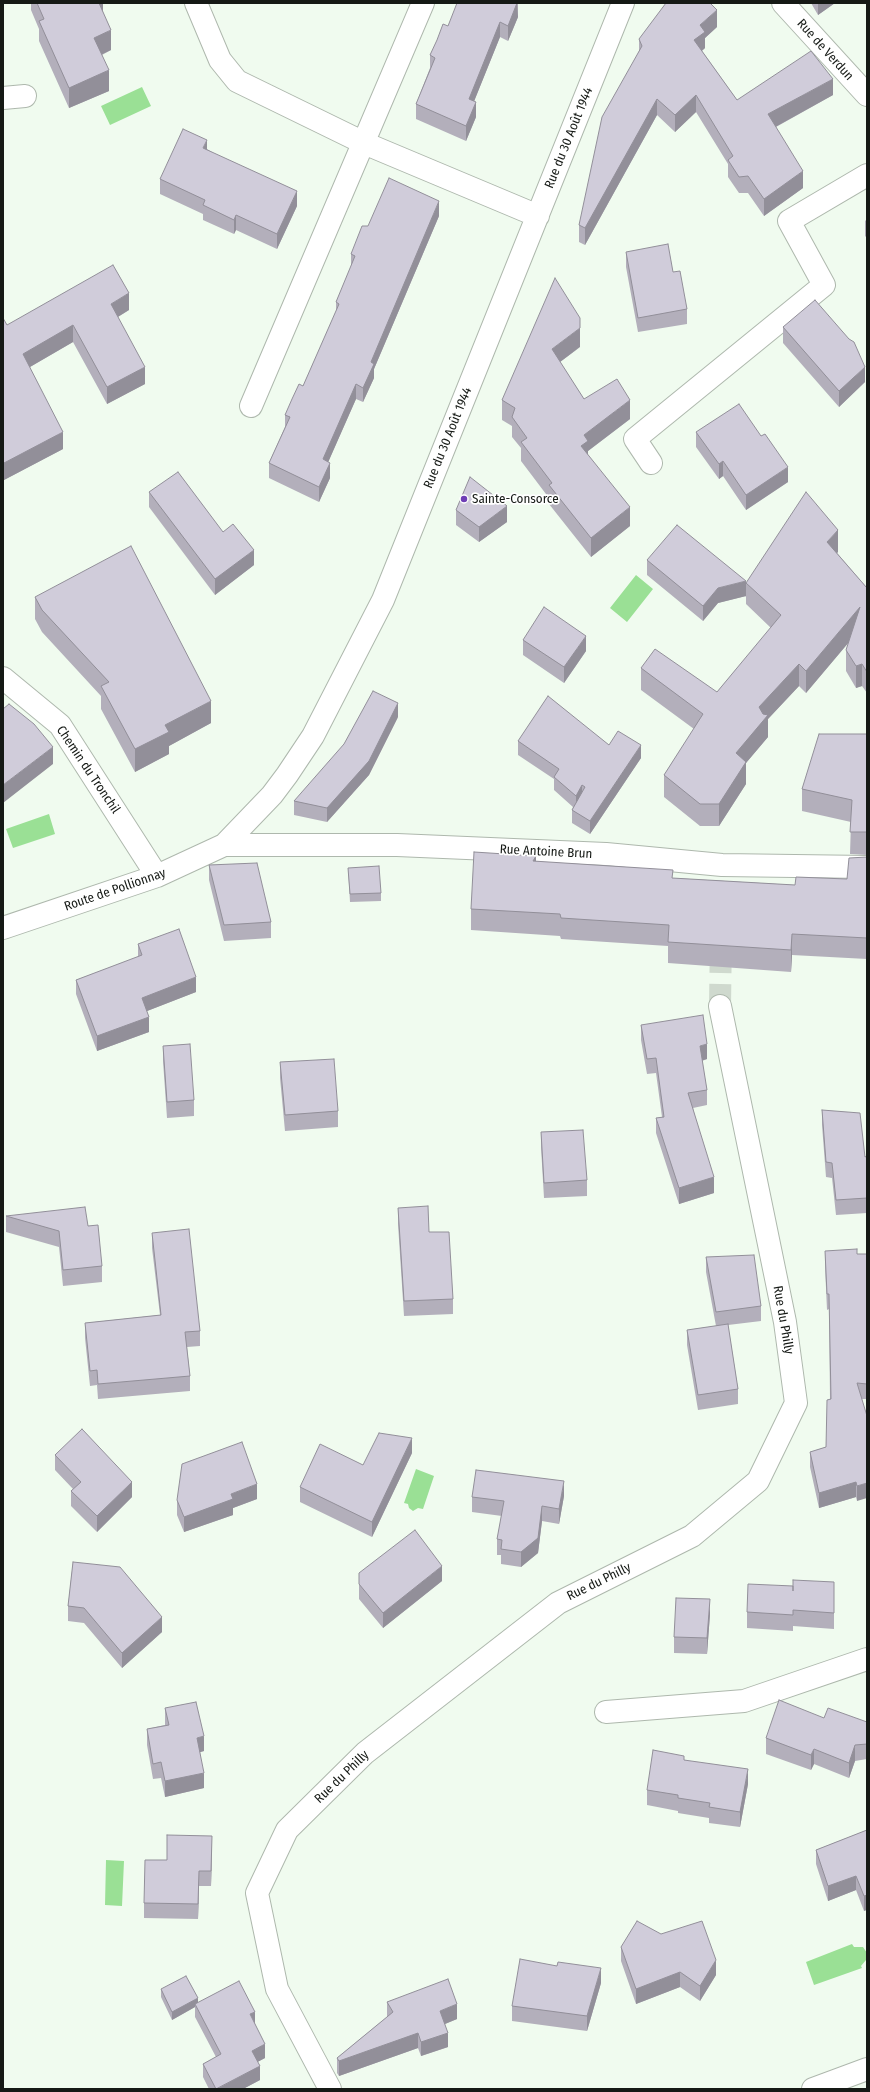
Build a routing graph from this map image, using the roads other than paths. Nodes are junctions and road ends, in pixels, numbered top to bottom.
1 (196, 3) edge
2 (423, 3) edge
3 (623, 3) edge
4 (783, 3) edge
5 (867, 95) edge
6 (25, 96) dead end
7 (3, 98) edge
8 (364, 143) junction
9 (867, 175) edge
10 (538, 216) junction
11 (251, 406) dead end
12 (651, 463) dead end
13 (3, 678) edge
14 (224, 846) junction
15 (867, 867) edge
16 (158, 876) junction
17 (3, 928) edge
18 (720, 1006) tunnel mouth
19 (867, 1659) edge
20 (606, 1712) dead end
21 (867, 2069) edge
22 (818, 2088) edge
23 (330, 2089) edge

1 - 8 street
2 - 8 street
3 - 10 street, Rue du 30 Août 1944
4 - 5 street, Rue de Verdun
6 - 7 street
8 - 10 street
8 - 11 street
9 - 12 street
10 - 14 street, Rue du 30 Août 1944
13 - 16 street, Chemin du Tronchil
14 - 15 street, Rue Antoine Brun
14 - 16 street, Route de Pollionnay
16 - 17 street, Route de Pollionnay
18 - 23 street, Rue du Philly
19 - 20 street
21 - 22 street

